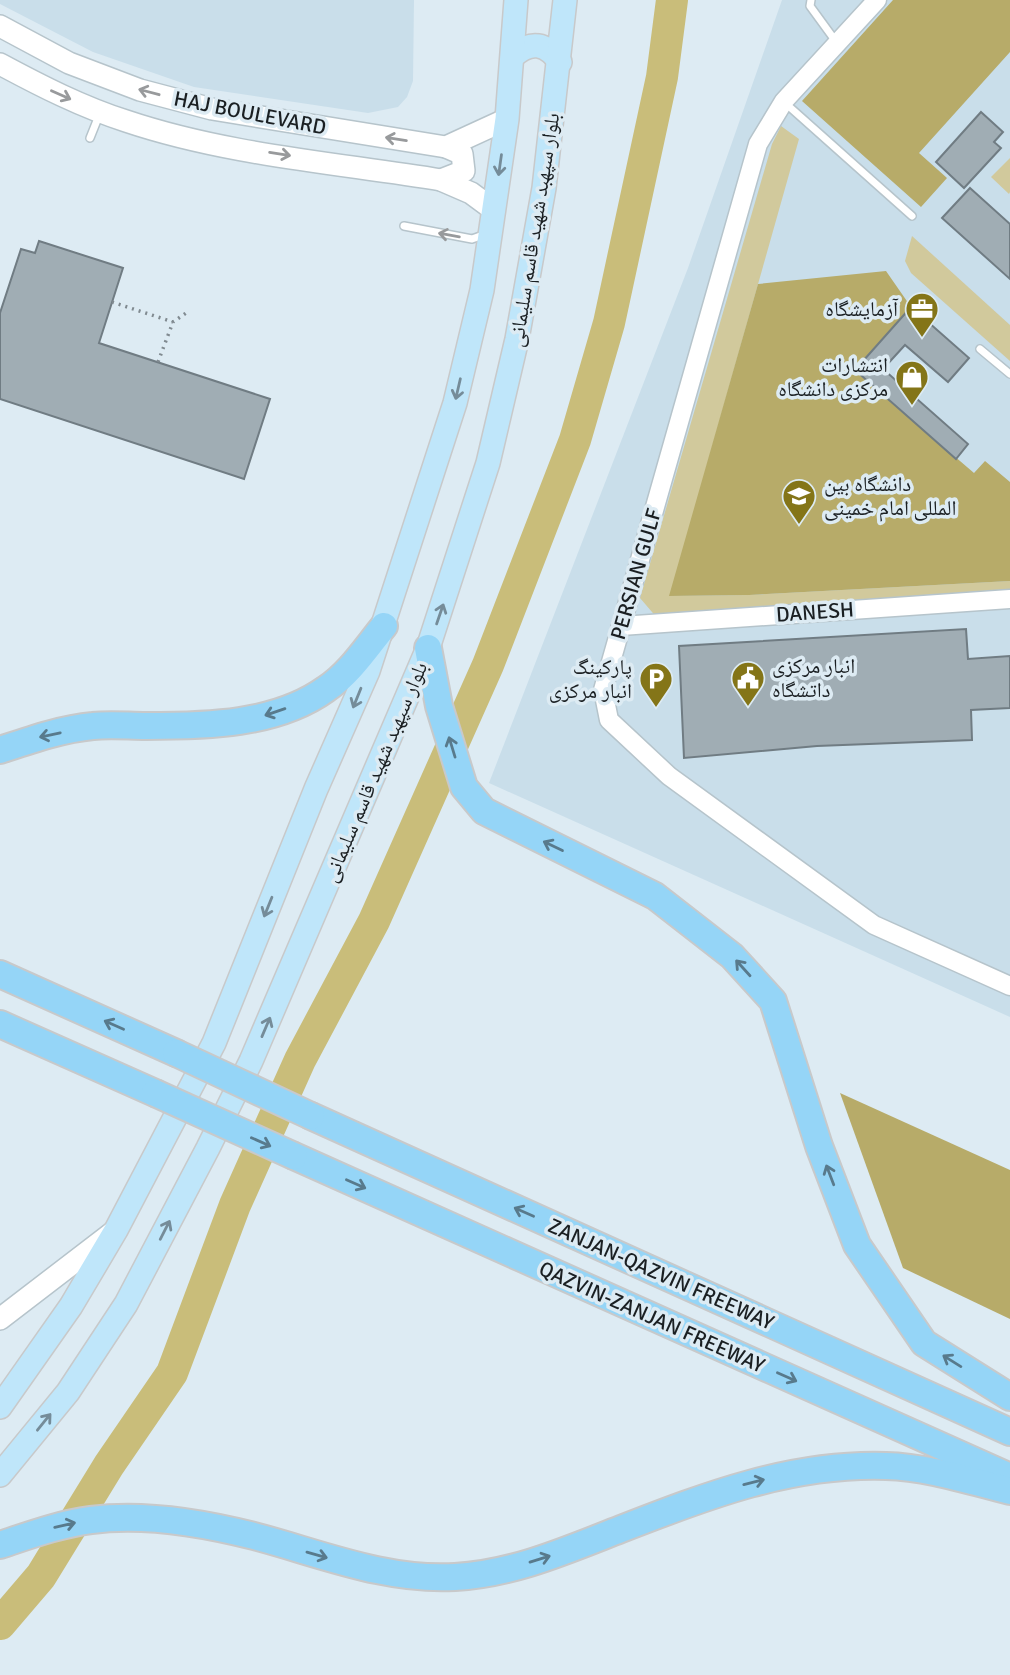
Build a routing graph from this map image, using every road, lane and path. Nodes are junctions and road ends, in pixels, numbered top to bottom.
1 (516, 0) edge
2 (565, 0) edge
3 (877, 0) edge
4 (812, 2) edge
5 (0, 26) edge
6 (837, 44) junction
7 (513, 56) junction
8 (560, 61) junction
9 (0, 64) edge
10 (784, 102) junction
11 (100, 112) junction
12 (507, 120) junction
13 (90, 138) dead end
14 (446, 147) junction
15 (441, 180) junction
16 (912, 216) dead end
17 (493, 219) junction
18 (404, 226) dead end
19 (112, 302) dead end
20 (189, 311) dead end
21 (173, 322) junction
22 (980, 349) dead end
23 (158, 362) dead end
24 (1010, 374) edge
25 (1010, 599) edge
26 (384, 626) junction
27 (621, 626) junction
28 (428, 648) junction
29 (0, 750) edge
30 (0, 974) edge
31 (1010, 986) edge
32 (0, 1024) edge
33 (116, 1230) junction
34 (0, 1319) edge
35 (1010, 1397) edge
36 (0, 1407) edge
37 (1010, 1432) edge
38 (0, 1475) edge
39 (1010, 1477) edge
40 (1010, 1491) edge
41 (0, 1545) edge

1 - 7 main road, بلوار سپهبد شهید قاسم سلیمانی
2 - 8 main road, بلوار سپهبد شهید قاسم سلیمانی
3 - 6 street, PERSIAN GULF
4 - 6 lane
14 -> 5 main road, HAJ BOULEVARD
6 - 10 street, PERSIAN GULF
7 - 8 main road
7 - 12 main road, بلوار سپهبد شهید قاسم سلیمانی
28 -> 8 main road, بلوار سپهبد شهید قاسم سلیمانی
9 -> 11 main road, HAJ BOULEVARD
10 - 16 lane
10 - 27 street, PERSIAN GULF
11 - 13 lane
11 -> 15 main road, HAJ BOULEVARD
12 - 14 main road
12 -> 17 main road, بلوار سپهبد شهید قاسم سلیمانی
14 - 15 main road
15 - 17 main road, HAJ BOULEVARD
17 -> 18 lane
17 -> 26 main road, بلوار سپهبد شهید قاسم سلیمانی
19 - 21 path
20 - 21 path
21 - 23 path
22 - 24 lane
25 - 27 street, DANESH
26 -> 29 highway
26 -> 33 main road, بلوار سپهبد شهید قاسم سلیمانی
27 - 31 street, PERSIAN GULF
35 -> 28 highway
38 -> 28 main road, بلوار سپهبد شهید قاسم سلیمانی
37 -> 30 highway, ZANJAN-QAZVIN FREEWAY, bridge
32 -> 39 highway, QAZVIN-ZANJAN FREEWAY, bridge
33 - 34 main road
33 - 36 main road, بلوار سپهبد شهید قاسم سلیمانی
41 -> 40 highway

